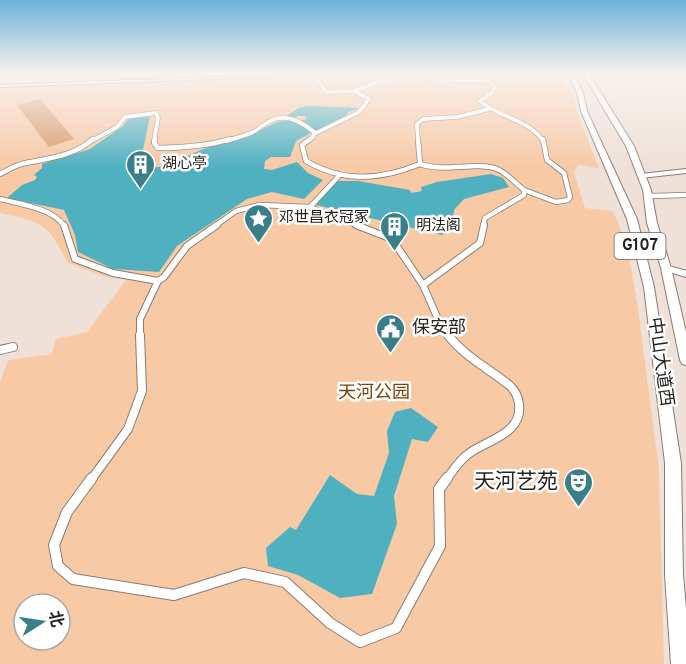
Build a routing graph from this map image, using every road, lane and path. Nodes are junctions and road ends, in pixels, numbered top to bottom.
1 (366, 105) edge
2 (484, 105) edge
3 (583, 105) edge
4 (605, 105) edge
5 (489, 109) junction
6 (315, 134) junction
7 (420, 164) junction
8 (686, 171) edge
9 (0, 174) edge
10 (641, 176) junction
11 (338, 177) junction
12 (524, 190) junction
13 (686, 195) edge
14 (649, 196) junction
15 (0, 199) edge
16 (310, 207) junction
17 (666, 267) junction
18 (686, 274) edge
19 (158, 281) junction
20 (423, 285) junction
21 (14, 347) dead end
22 (0, 350) edge
23 (686, 360) edge
24 (681, 664) edge

1 - 6 street
2 - 5 street
3 - 24 highway, 中山大道西 / G107
4 - 10 highway, 中山大道西 / G107
5 - 7 street
5 - 12 street
6 - 9 street
6 - 11 street
7 - 11 street
7 - 12 street
8 - 10 main road
10 - 14 highway, 中山大道西 / G107
11 - 16 street
12 - 20 street
13 - 14 street
14 - 17 highway, 中山大道西 / G107
15 - 19 street
16 - 19 street
16 - 20 street
17 - 18 street
17 - 23 highway, 中山大道西 / G107
19 - 20 street
21 - 22 street

